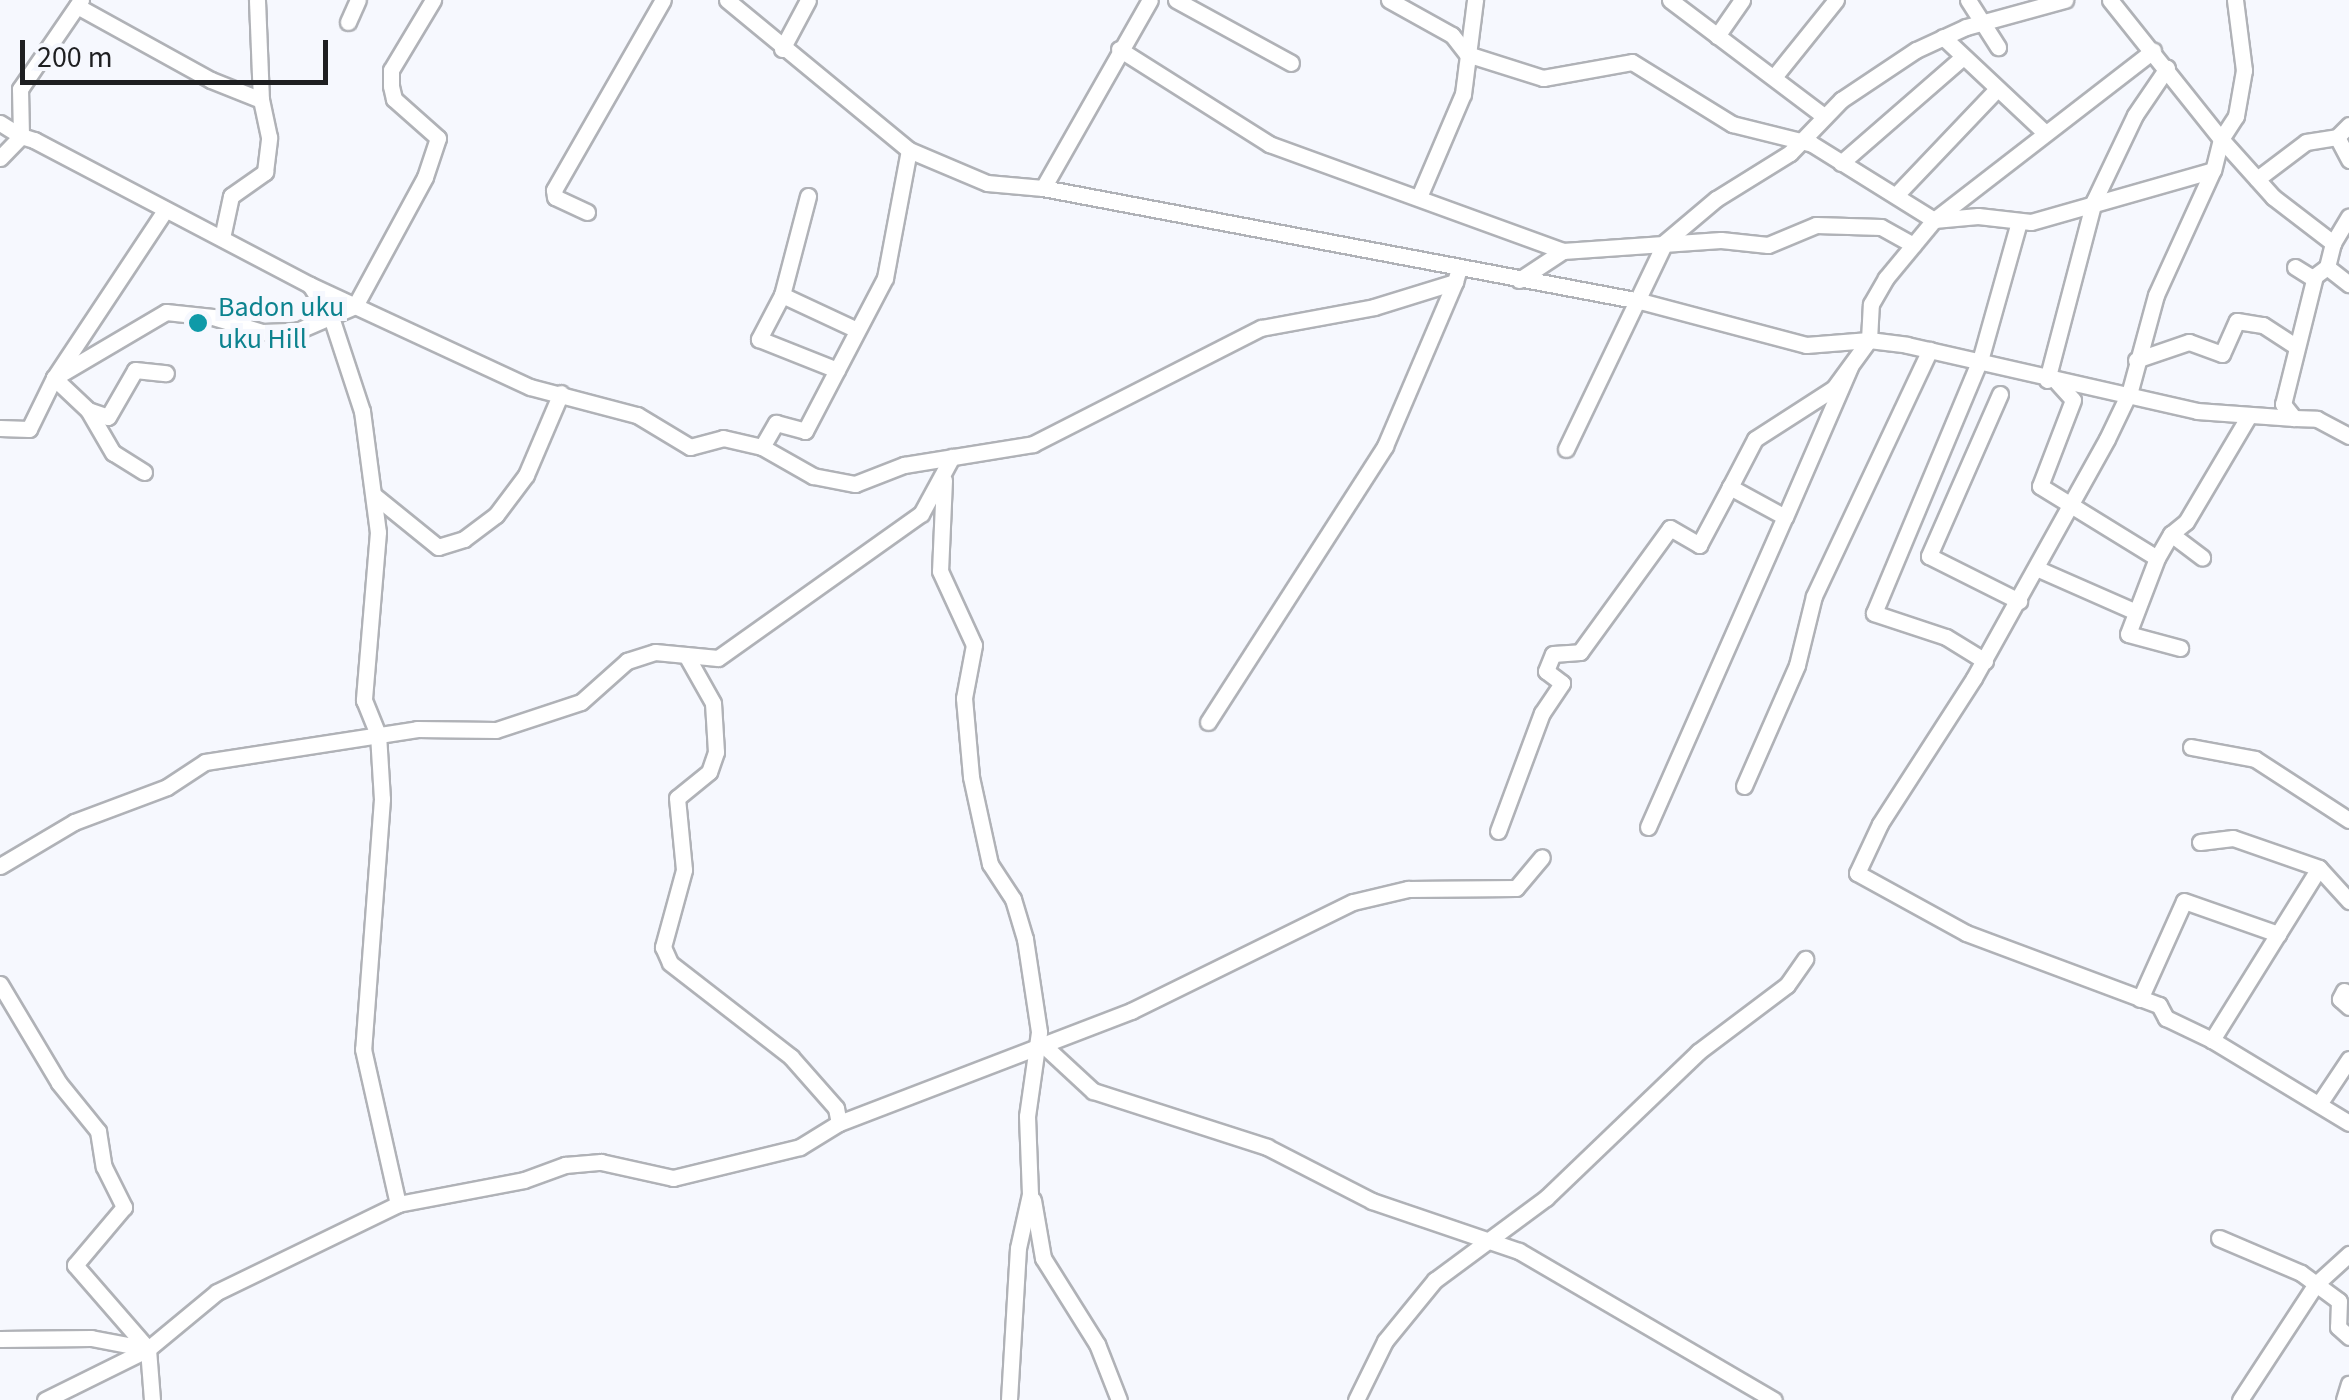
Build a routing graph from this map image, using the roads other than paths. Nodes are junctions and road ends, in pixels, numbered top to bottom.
1 (257, 0) edge
2 (358, 0) edge
3 (433, 0) edge
4 (663, 0) edge
5 (727, 0) edge
6 (808, 0) edge
7 (1150, 0) edge
8 (1176, 0) edge
9 (1389, 0) edge
10 (1475, 0) edge
11 (1670, 0) edge
12 (1742, 0) edge
13 (1836, 0) edge
14 (1968, 0) edge
15 (2064, 0) edge
16 (2110, 0) edge
17 (2236, 0) edge
18 (79, 3) edge
19 (348, 22) dead end
20 (1981, 22) junction
21 (1717, 36) junction
22 (1943, 37) junction
23 (1998, 47) dead end
24 (782, 49) junction
25 (1119, 50) junction
26 (2153, 51) junction
27 (1469, 55) junction
28 (1962, 58) junction
29 (1291, 63) dead end
30 (2167, 68) junction
31 (1774, 77) junction
32 (1997, 89) junction
33 (261, 100) junction
34 (1824, 116) junction
35 (0, 123) edge
36 (2349, 125) edge
37 (2043, 130) junction
38 (21, 136) junction
39 (2337, 137) junction
40 (2221, 140) junction
41 (1801, 143) junction
42 (909, 150) junction
43 (0, 158) edge
44 (2349, 160) edge
45 (1841, 162) junction
46 (2213, 170) junction
47 (2257, 179) junction
48 (1042, 188) junction
49 (1897, 194) junction
50 (808, 196) dead end
51 (1419, 197) junction
52 (2094, 201) junction
53 (164, 212) junction
54 (587, 212) dead end
55 (2349, 216) edge
56 (1934, 220) junction
57 (2018, 224) junction
58 (222, 238) junction
59 (1665, 242) junction
60 (2334, 243) junction
61 (1913, 245) junction
62 (1562, 251) junction
63 (2327, 266) junction
64 (2295, 267) dead end
65 (1457, 275) junction
66 (2314, 278) junction
67 (1519, 280) junction
68 (2349, 284) edge
69 (310, 285) junction
70 (782, 295) junction
71 (1640, 301) junction
72 (355, 306) junction
73 (332, 320) junction
74 (855, 328) junction
75 (1869, 340) junction
76 (2295, 346) junction
77 (1930, 350) junction
78 (1981, 357) junction
79 (2136, 360) junction
80 (1850, 366) junction
81 (837, 370) junction
82 (166, 373) dead end
83 (54, 378) junction
84 (2052, 381) junction
85 (2130, 391) junction
86 (561, 393) junction
87 (2000, 394) dead end
88 (88, 410) junction
89 (2294, 418) junction
90 (2248, 419) junction
91 (0, 428) edge
92 (2349, 436) edge
93 (762, 447) junction
94 (1566, 449) dead end
95 (952, 457) junction
96 (144, 472) dead end
97 (944, 480) junction
98 (1730, 487) junction
99 (374, 496) junction
100 (2070, 505) junction
101 (1785, 517) junction
102 (2171, 534) junction
103 (2202, 557) dead end
104 (2156, 558) junction
105 (2036, 568) junction
106 (2019, 601) junction
107 (2136, 612) junction
108 (2180, 648) dead end
109 (686, 656) junction
110 (1984, 661) junction
111 (1208, 722) dead end
112 (378, 734) junction
113 (2191, 747) dead end
114 (1744, 786) dead end
115 (2349, 820) edge
116 (1648, 827) dead end
117 (1498, 830) dead end
118 (2200, 842) dead end
119 (1542, 857) dead end
120 (0, 866) edge
121 (2319, 868) junction
122 (2349, 901) edge
123 (2278, 934) junction
124 (1805, 959) dead end
125 (0, 984) edge
126 (2140, 999) junction
127 (2212, 1040) junction
128 (1040, 1041) junction
129 (2349, 1059) edge
130 (2319, 1104) junction
131 (839, 1123) junction
132 (2349, 1123) edge
133 (1030, 1194) junction
134 (398, 1204) junction
135 (2219, 1238) dead end
136 (1484, 1240) junction
137 (2349, 1254) edge
138 (2316, 1284) junction
139 (2349, 1337) edge
140 (0, 1339) edge
141 (148, 1349) junction
142 (2349, 1384) edge
143 (2244, 1397) edge
144 (45, 1400) edge
145 (152, 1400) edge
146 (1010, 1400) edge
147 (1119, 1400) edge
148 (1356, 1400) edge
149 (1774, 1400) edge
150 (2344, 1400) edge

1 - 33 street
2 - 19 street
3 - 72 street
4 - 54 street
5 - 24 street
6 - 24 street
7 - 25 street
8 - 29 street
9 - 27 street
10 - 27 street
11 - 21 street
12 - 21 street
13 - 31 street
14 - 20 street
15 - 20 street
16 - 26 street
17 - 40 street
18 - 33 street
18 - 38 street
20 - 22 street
20 - 23 street
21 - 31 street
22 - 28 street
22 - 34 street
24 - 42 street
25 - 48 street
25 - 51 street
26 - 30 street
26 - 37 street
27 - 41 street
27 - 51 street
28 - 32 street
28 - 45 street
30 - 40 street
30 - 52 street
31 - 34 street
32 - 37 street
32 - 49 street
33 - 58 street
34 - 41 street
35 - 38 street
36 - 39 street
37 - 56 street
38 - 43 street
38 - 53 street
39 - 44 street
39 - 47 street
40 - 46 street
40 - 47 street
41 - 45 street
41 - 59 street
42 - 48 street
42 - 74 street
45 - 49 street
46 - 52 street
46 - 79 street
47 - 60 street
48 - 65 street
49 - 56 street
50 - 70 street
51 - 62 street
52 - 57 street
52 - 84 street
53 - 58 street
53 - 83 street
55 - 60 street
56 - 57 street
56 - 61 street
57 - 78 street
58 - 69 street
59 - 61 street
59 - 62 street
59 - 71 street
60 - 63 street
61 - 75 street
62 - 67 street
63 - 66 street
63 - 68 street
64 - 66 street
65 - 67 street
65 - 95 street
65 - 111 street
66 - 76 street
67 - 71 street
69 - 72 street
69 - 73 street
70 - 74 street
70 - 81 street
71 - 75 street
71 - 94 street
72 - 73 street
72 - 86 street
73 - 83 street
73 - 99 street
74 - 81 street
75 - 77 street
75 - 80 street
76 - 79 street
76 - 89 street
77 - 78 street
77 - 114 street
78 - 84 street
78 - 110 street
79 - 85 street
80 - 98 street
80 - 101 street
81 - 93 street
82 - 88 street
83 - 88 street
83 - 91 street
84 - 85 street
84 - 100 street
85 - 90 street
85 - 100 street
86 - 93 street
86 - 99 street
87 - 106 street
88 - 96 street
89 - 90 street
89 - 92 street
90 - 102 street
93 - 95 street
95 - 97 street
97 - 109 street
97 - 128 street
98 - 101 street
98 - 117 street
99 - 112 street
100 - 104 street
100 - 105 street
101 - 116 street
102 - 103 street
102 - 104 street
104 - 107 street
105 - 106 street
105 - 107 street
106 - 110 street
107 - 108 street
109 - 112 street
109 - 131 street
110 - 126 street
112 - 120 street
112 - 134 street
113 - 115 street
118 - 121 street
119 - 128 street
121 - 122 street
121 - 123 street
123 - 126 street
123 - 127 street
124 - 136 street
125 - 141 street
126 - 127 street
127 - 130 street
128 - 131 street
128 - 133 street
128 - 136 street
129 - 130 street
130 - 132 street
131 - 134 street
133 - 146 street
133 - 147 street
134 - 141 street
135 - 138 street
136 - 148 street
136 - 149 street
137 - 138 street
138 - 139 street
138 - 143 street
140 - 141 street
141 - 144 street
141 - 145 street
142 - 150 street

